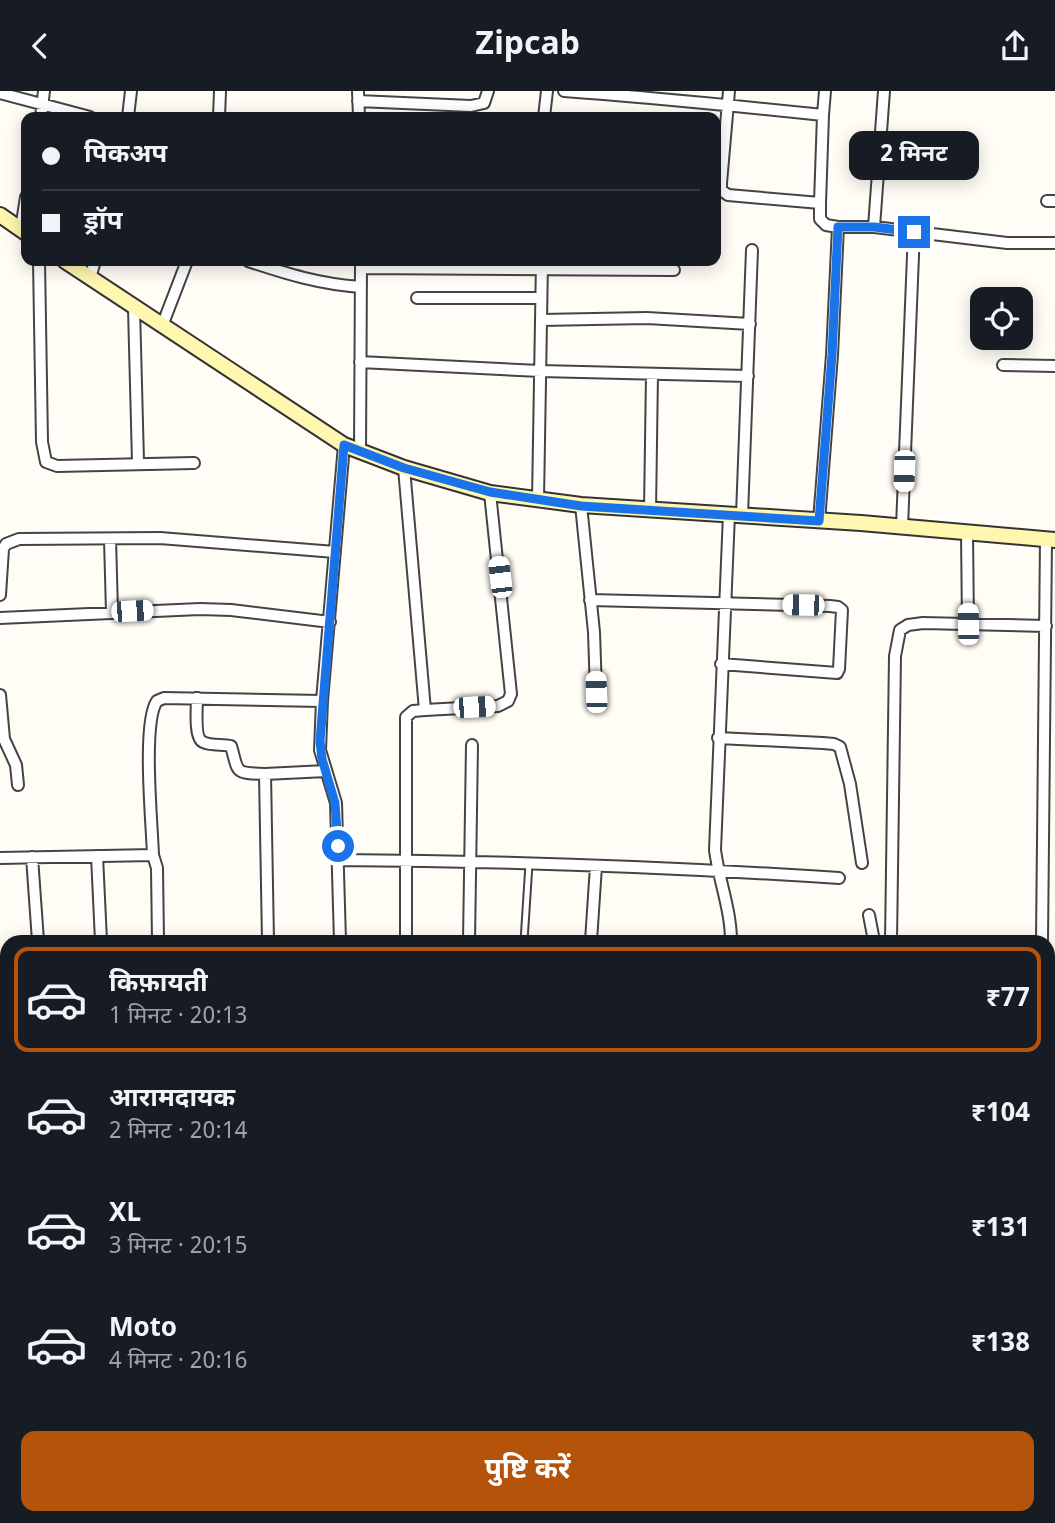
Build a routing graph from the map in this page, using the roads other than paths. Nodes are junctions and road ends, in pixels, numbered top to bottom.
1 (44, 91) edge
2 (131, 91) edge
3 (220, 91) edge
4 (488, 91) edge
5 (547, 91) edge
6 (564, 91) edge
7 (729, 91) edge
8 (824, 91) edge
9 (884, 91) edge
10 (0, 93) edge
11 (632, 93) edge
12 (358, 96) edge
13 (728, 105) junction
14 (42, 112) edge
15 (129, 112) edge
16 (219, 112) edge
17 (545, 112) edge
18 (823, 115) junction
19 (721, 173) edge
20 (721, 186) edge
21 (820, 203) junction
22 (0, 215) edge
23 (838, 227) junction
24 (874, 227) junction
25 (21, 230) edge
26 (914, 232) junction
27 (1055, 243) edge
28 (752, 250) dead end
29 (39, 266) edge
30 (72, 266) edge
31 (94, 266) edge
32 (185, 266) edge
33 (361, 266) edge
34 (542, 266) edge
35 (586, 266) edge
36 (281, 267) edge
37 (674, 270) dead end
38 (90, 278) junction
39 (361, 287) junction
40 (417, 298) dead end
41 (541, 298) junction
42 (134, 308) junction
43 (541, 320) junction
44 (750, 324) junction
45 (162, 326) junction
46 (360, 362) junction
47 (1003, 365) dead end
48 (1055, 366) edge
49 (540, 371) junction
50 (652, 374) junction
51 (748, 376) junction
52 (344, 445) junction
53 (360, 452) junction
54 (138, 462) junction
55 (194, 463) dead end
56 (404, 468) junction
57 (490, 492) junction
58 (538, 500) junction
59 (581, 506) junction
60 (650, 511) junction
61 (735, 515) junction
62 (819, 521) junction
63 (902, 527) junction
64 (967, 533) junction
65 (110, 539) junction
66 (1051, 540) edge
67 (335, 552) junction
68 (0, 595) edge
69 (590, 600) junction
70 (724, 603) junction
71 (112, 612) junction
72 (0, 618) edge
73 (330, 622) junction
74 (968, 624) junction
75 (1046, 626) junction
76 (721, 664) junction
77 (596, 692) dead end
78 (0, 695) edge
79 (197, 698) junction
80 (322, 701) junction
81 (425, 710) junction
82 (718, 738) junction
83 (472, 745) dead end
84 (326, 771) junction
85 (265, 774) junction
86 (19, 785) dead end
87 (153, 855) junction
88 (97, 856) junction
89 (0, 857) edge
90 (32, 857) junction
91 (338, 860) junction
92 (407, 861) junction
93 (470, 861) junction
94 (862, 863) dead end
95 (529, 864) junction
96 (596, 866) junction
97 (717, 870) junction
98 (839, 878) dead end
99 (869, 915) dead end
100 (38, 935) edge
101 (101, 935) edge
102 (158, 935) edge
103 (268, 935) edge
104 (340, 935) edge
105 (406, 935) edge
106 (469, 935) edge
107 (524, 935) edge
108 (591, 935) edge
109 (731, 935) edge
110 (873, 935) edge
111 (891, 935) edge
112 (1042, 935) edge

1 - 14 street
2 - 15 street
3 - 16 street
4 - 12 street
5 - 17 street
6 - 11 street
7 - 13 street
8 - 18 street
9 - 24 street
10 - 14 street
11 - 13 street
13 - 18 street
13 - 19 street
18 - 21 street
20 - 21 street
21 - 23 street
22 - 25 street
23 - 24 street
23 - 62 street
24 - 26 street
26 - 27 street
26 - 63 street
28 - 44 street
29 - 54 street
30 - 38 street
31 - 38 street
32 - 45 street
33 - 39 street
34 - 41 street
35 - 37 street
36 - 39 street
38 - 42 street
39 - 46 street
40 - 41 street
41 - 43 street
42 - 45 street
42 - 54 street
43 - 44 street
43 - 49 street
44 - 51 street
45 - 52 street
46 - 49 street
46 - 53 street
47 - 48 street
49 - 50 street
49 - 58 street
50 - 51 street
50 - 60 street
51 - 61 street
52 - 53 street
52 - 67 street
53 - 56 street
54 - 55 street
56 - 57 street
56 - 81 street
57 - 58 street
57 - 81 street
58 - 59 street
59 - 60 street
59 - 69 street
60 - 61 street
61 - 62 street
61 - 70 street
62 - 63 street
63 - 64 street
64 - 66 street
64 - 74 street
65 - 67 street
65 - 68 street
65 - 71 street
66 - 75 street
67 - 73 street
69 - 70 street
69 - 77 street
70 - 76 street
70 - 76 street
71 - 72 street
71 - 73 street
73 - 80 street
74 - 75 street
74 - 111 street
75 - 112 street
76 - 82 street
78 - 86 street
79 - 80 street
79 - 85 street
79 - 87 street
80 - 84 street
81 - 92 street
82 - 94 street
82 - 97 street
83 - 93 street
84 - 85 street
84 - 91 street
85 - 103 street
87 - 88 street
87 - 102 street
88 - 90 street
88 - 101 street
89 - 90 street
90 - 100 street
91 - 92 street
91 - 104 street
92 - 93 street
92 - 105 street
93 - 95 street
93 - 106 street
95 - 96 street
95 - 107 lane
96 - 97 street
96 - 108 street
97 - 98 street
97 - 109 street
99 - 110 street

